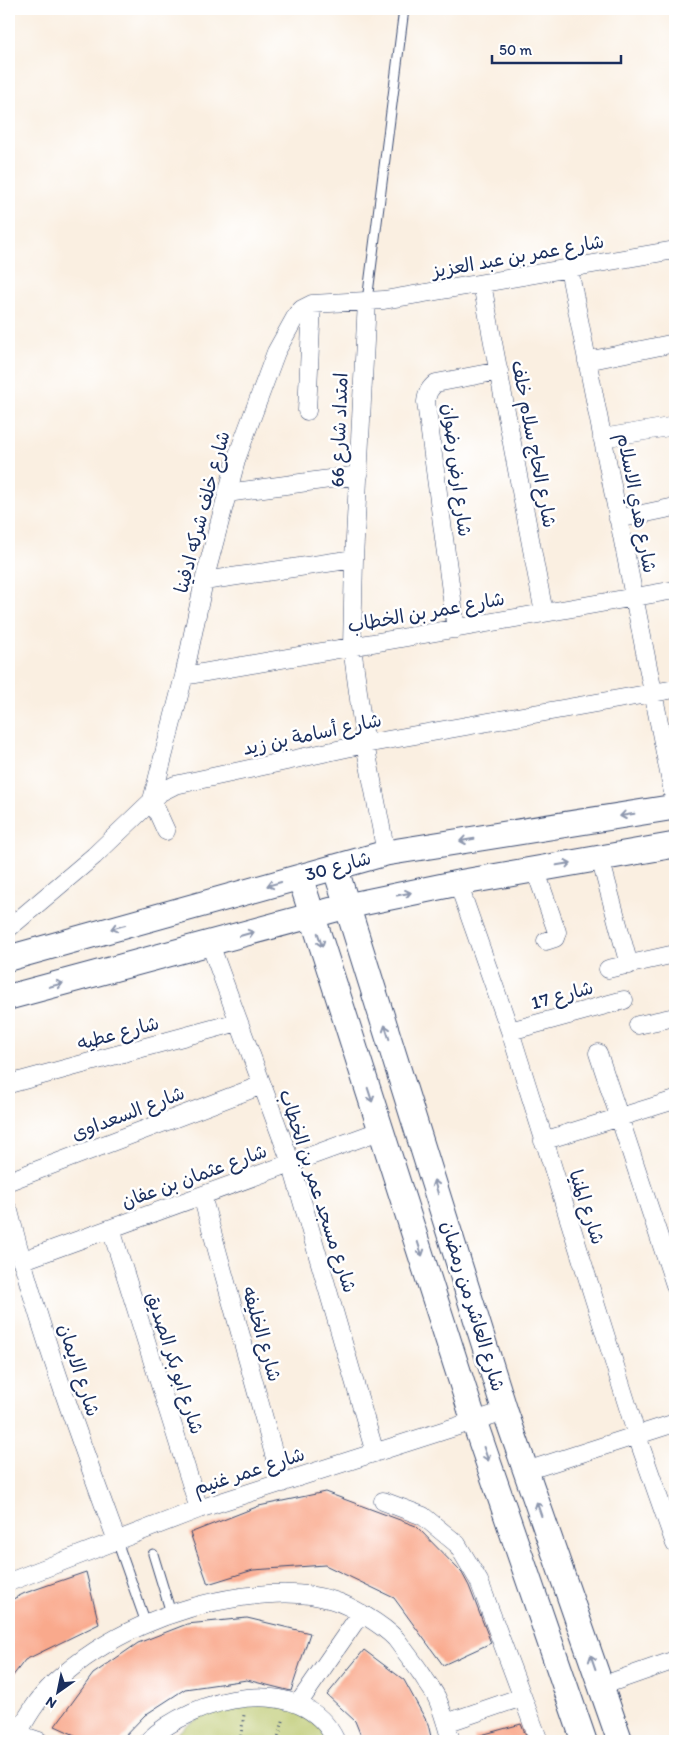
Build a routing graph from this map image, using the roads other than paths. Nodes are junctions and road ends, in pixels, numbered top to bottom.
1 (404, 9) edge
2 (675, 250) edge
3 (569, 269) junction
4 (482, 284) junction
5 (367, 301) junction
6 (312, 304) junction
7 (675, 343) edge
8 (587, 361) junction
9 (498, 372) junction
10 (307, 411) dead end
11 (675, 426) edge
12 (602, 438) junction
13 (359, 475) junction
14 (227, 493) junction
15 (675, 507) edge
16 (618, 519) junction
17 (354, 559) junction
18 (204, 581) junction
19 (675, 590) edge
20 (634, 598) junction
21 (544, 613) junction
22 (456, 628) junction
23 (352, 647) junction
24 (184, 676) junction
25 (675, 689) edge
26 (652, 693) junction
27 (365, 744) junction
28 (152, 800) junction
29 (675, 805) edge
30 (166, 831) dead end
31 (675, 845) edge
32 (386, 853) junction
33 (600, 858) junction
34 (335, 867) junction
35 (535, 869) junction
36 (300, 877) junction
37 (458, 883) junction
38 (347, 906) junction
39 (312, 916) junction
40 (9, 928) edge
41 (546, 941) dead end
42 (210, 944) junction
43 (675, 954) edge
44 (9, 958) edge
45 (629, 965) junction
46 (608, 969) dead end
47 (9, 997) edge
48 (624, 1000) dead end
49 (675, 1017) edge
50 (238, 1022) junction
51 (638, 1025) dead end
52 (510, 1031) junction
53 (598, 1053) dead end
54 (9, 1084) edge
55 (262, 1085) junction
56 (675, 1100) edge
57 (620, 1117) junction
58 (382, 1130) junction
59 (543, 1140) junction
60 (291, 1163) junction
61 (9, 1181) edge
62 (202, 1196) junction
63 (9, 1211) edge
64 (111, 1229) junction
65 (21, 1261) junction
66 (675, 1285) edge
67 (505, 1411) junction
68 (474, 1421) junction
69 (675, 1423) edge
70 (638, 1436) junction
71 (374, 1453) junction
72 (526, 1471) junction
73 (282, 1483) junction
74 (382, 1501) dead end
75 (199, 1509) junction
76 (117, 1541) junction
77 (675, 1544) edge
78 (153, 1554) dead end
79 (9, 1582) edge
80 (171, 1613) junction
81 (361, 1613) junction
82 (146, 1623) junction
83 (675, 1660) edge
84 (601, 1686) junction
85 (522, 1697) junction
86 (294, 1703) junction
87 (446, 1723) junction
88 (16, 1737) edge
89 (38, 1741) edge
90 (148, 1741) edge
91 (336, 1741) edge
92 (451, 1741) edge
93 (539, 1741) edge
94 (584, 1741) edge
95 (620, 1741) edge

1 - 5 lane, امتداد شارع 66
2 - 3 street, شارع عمر بن عبد العزيز
3 - 4 street, شارع عمر بن عبد العزيز
3 - 8 street, شارع هدي الاسلام
4 - 5 street, شارع عمر بن عبد العزيز
4 - 9 street, شارع الحاج سلام خلف
5 - 6 street
5 - 13 street, امتداد شارع 66
6 - 10 street
6 - 14 street, شارع خلف شركه ادفينا
7 - 8 street
8 - 12 street, شارع هدي الاسلام
9 - 21 street, شارع الحاج سلام خلف
9 - 22 street, شارع ارض رضوان
11 - 12 street
12 - 16 street, شارع هدي الاسلام
13 - 14 street
13 - 17 street, امتداد شارع 66
14 - 18 street, شارع خلف شركه ادفينا
15 - 16 street
16 - 20 street, شارع هدي الاسلام
17 - 18 street
17 - 23 street, امتداد شارع 66
18 - 24 street, شارع خلف شركه ادفينا
19 - 20 street, شارع عمر بن الخطاب
20 - 21 street, شارع عمر بن الخطاب
20 - 26 street, شارع هدي الاسلام
21 - 22 street, شارع عمر بن الخطاب
22 - 23 street, شارع عمر بن الخطاب
23 - 24 street, شارع عمر بن الخطاب
23 - 27 street, امتداد شارع 66
24 - 28 street, شارع خلف شركه ادفينا
25 - 26 street, شارع أسامة بن زيد
26 - 27 street, شارع أسامة بن زيد
26 - 29 street, شارع هدي الاسلام
27 - 28 street, شارع أسامة بن زيد
27 - 32 street, امتداد شارع 66
28 - 30 street
28 - 40 street, شارع أسامة بن زيد
29 -> 32 street, شارع 30
31 - 33 street
32 - 34 street, شارع 30
35 -> 33 street
33 - 45 street
34 - 36 street, شارع 30
34 - 38 street, شارع العاشر من رمضان
35 - 37 street
35 - 41 street
36 - 39 street, شارع العاشر من رمضان
36 -> 44 street, شارع 30
38 -> 37 street
37 - 52 street, شارع المنيا
38 - 39 street
67 -> 38 street, شارع العاشر من رمضان
42 -> 39 street
39 -> 58 street, شارع العاشر من رمضان
47 -> 42 street
42 - 50 street, شارع مسجد عمر بن الخطاب
43 - 45 street
45 - 46 street
48 - 52 street, شارع 17
49 - 51 street
50 - 54 street, شارع عطيه
50 - 55 street, شارع مسجد عمر بن الخطاب
52 - 59 street, شارع المنيا
53 - 57 street
55 - 60 street, شارع مسجد عمر بن الخطاب
55 - 61 street, شارع السعداوى
56 - 57 street
57 - 59 street
57 - 66 street
58 - 60 street, شارع عثمان بن عفان
58 -> 68 street, شارع العاشر من رمضان
59 - 70 street, شارع المنيا
60 - 62 street, شارع عثمان بن عفان
60 - 71 street, شارع مسجد عمر بن الخطاب
62 - 64 street, شارع عثمان بن عفان
62 - 73 street, شارع الخليفه
63 - 65 street, شارع الايمان
64 - 65 street, شارع عثمان بن عفان
64 - 75 street, شارع ابو بكر الصديق
65 - 76 street, شارع الايمان
67 - 68 street, شارع عمر غنيم
67 - 72 street, شارع العاشر من رمضان
68 - 71 street, شارع عمر غنيم
68 -> 94 street, شارع العاشر من رمضان
69 - 70 street
70 - 72 street
70 - 77 street, شارع المنيا
71 - 73 street, شارع عمر غنيم
84 -> 72 street, شارع العاشر من رمضان
73 - 75 street, شارع عمر غنيم
74 - 85 street
75 - 76 street, شارع عمر غنيم
76 - 79 street, شارع عمر غنيم
76 - 82 lane
78 - 80 lane
80 - 81 street
80 - 82 street
81 - 86 street
81 - 87 street
82 - 88 street
83 - 84 street
84 - 95 street, شارع العاشر من رمضان
85 - 87 street
85 - 93 street
86 - 90 street
86 - 91 street
87 - 92 street
88 - 89 street

